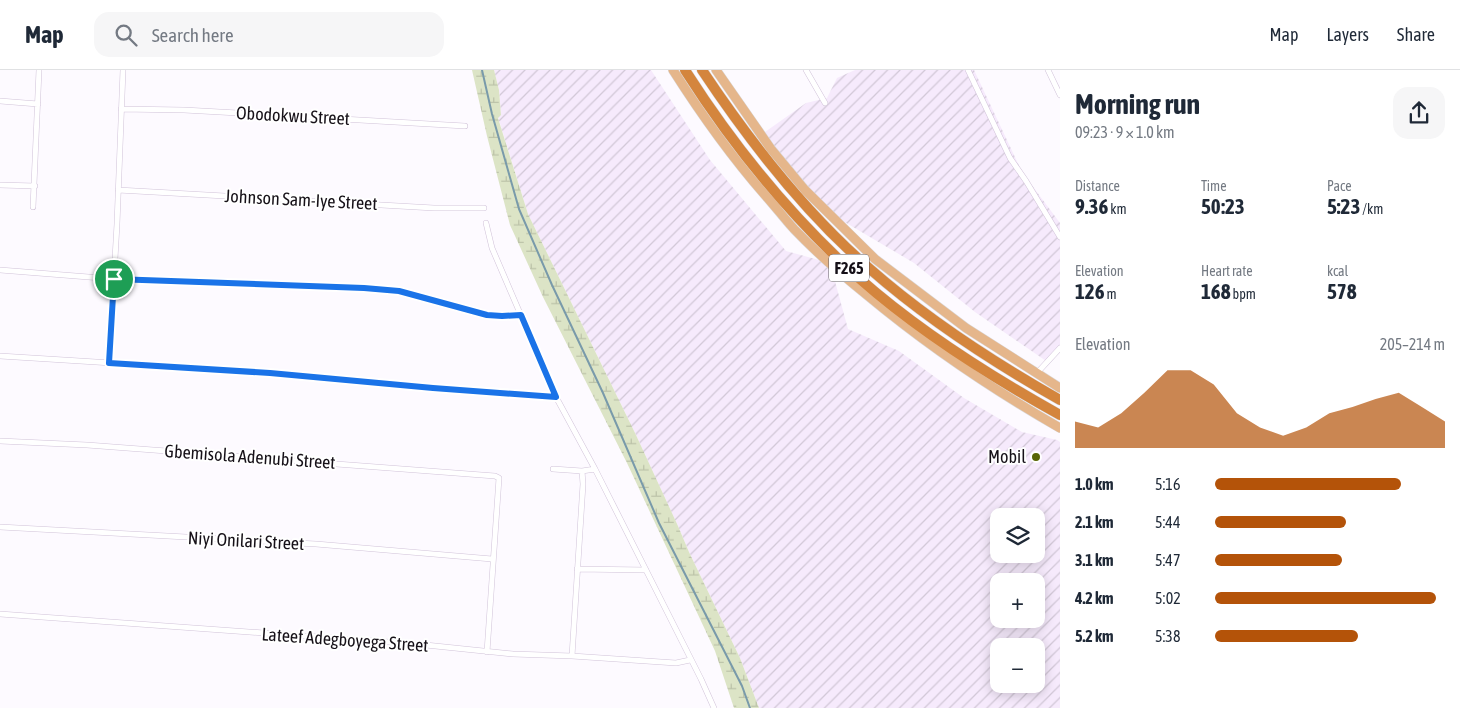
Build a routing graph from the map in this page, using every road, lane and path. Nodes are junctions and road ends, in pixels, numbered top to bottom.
1 (39, 70) edge
2 (123, 70) edge
3 (673, 70) edge
4 (686, 70) edge
5 (702, 70) edge
6 (727, 70) edge
7 (806, 70) edge
8 (968, 70) edge
9 (1048, 70) edge
10 (717, 72) edge
11 (1060, 95) edge
12 (0, 101) edge
13 (825, 103) dead end
14 (38, 104) junction
15 (121, 108) junction
16 (465, 126) dead end
17 (0, 185) edge
18 (35, 186) junction
19 (118, 190) junction
20 (33, 207) dead end
21 (484, 208) dead end
22 (486, 223) dead end
23 (1060, 237) edge
24 (0, 270) edge
25 (114, 279) junction
26 (521, 315) junction
27 (898, 315) junction
28 (1060, 348) edge
29 (0, 356) edge
30 (109, 363) junction
31 (1036, 374) junction
32 (1049, 381) junction
33 (1060, 388) edge
34 (1042, 390) junction
35 (556, 397) junction
36 (1060, 400) edge
37 (1060, 415) edge
38 (1060, 428) edge
39 (0, 441) edge
40 (595, 469) junction
41 (553, 470) dead end
42 (582, 471) junction
43 (0, 527) edge
44 (492, 559) junction
45 (577, 569) junction
46 (646, 570) junction
47 (0, 614) edge
48 (487, 652) junction
49 (572, 656) junction
50 (690, 660) junction
51 (714, 708) edge

1 - 14 street
2 - 15 street
3 - 27 main road
4 - 27 highway, F265
5 - 34 highway, F265
6 - 10 street
7 - 13 street
8 - 23 street
9 - 11 street
10 - 31 main road
12 - 14 street
14 - 18 street
15 - 16 street, Obodokwu Street
15 - 19 street
17 - 18 street
18 - 20 street
19 - 21 street, Johnson Sam-Iye Street
19 - 25 street
22 - 26 street
24 - 25 street
25 - 26 street
25 - 30 street
26 - 35 street
27 - 37 highway, F265
27 - 38 main road
28 - 31 street
29 - 30 street
30 - 35 street
31 - 32 main road
32 - 33 main road
32 - 34 highway
34 - 36 highway, F265
35 - 40 street
39 - 44 street, Gbemisola Adenubi Street
40 - 42 street
40 - 46 street
41 - 42 street
42 - 45 street
43 - 44 street, Niyi Onilari Street
44 - 48 street
45 - 46 street
45 - 49 street
46 - 50 street
47 - 48 street, Lateef Adegboyega Street
48 - 49 street, Lateef Adegboyega Street
49 - 50 street, Lateef Adegboyega Street
50 - 51 street

